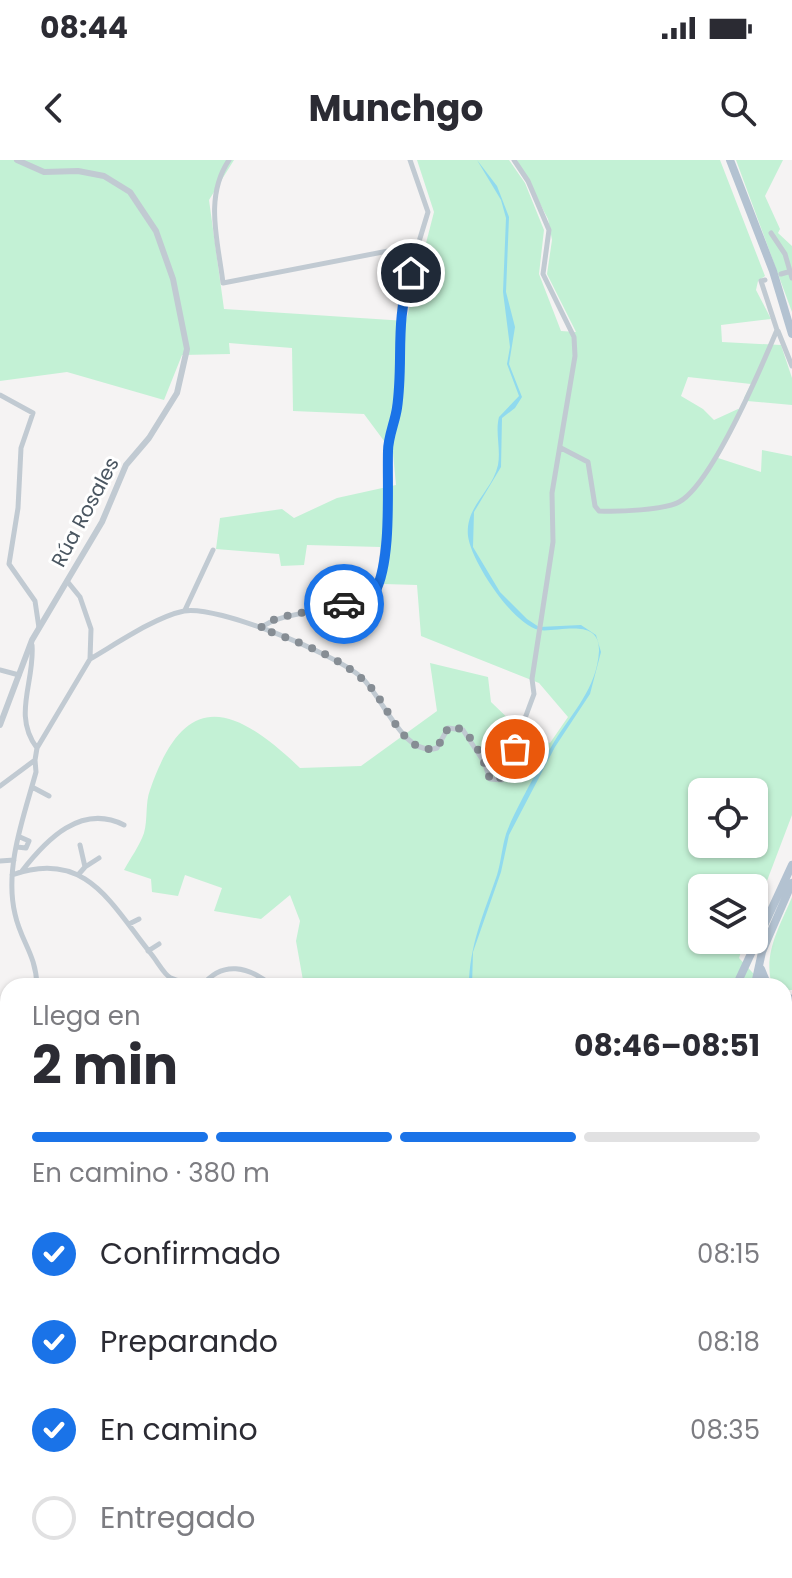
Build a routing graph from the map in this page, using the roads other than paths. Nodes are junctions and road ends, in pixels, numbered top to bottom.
1 (17, 160) edge
2 (229, 160) edge
3 (410, 160) edge
4 (514, 160) edge
5 (730, 160) edge
6 (771, 233) dead end
7 (420, 244) junction
8 (788, 272) junction
9 (781, 274) dead end
10 (792, 278) edge
11 (765, 280) dead end
12 (790, 317) edge
13 (777, 330) junction
14 (792, 334) edge
15 (792, 366) edge
16 (0, 395) edge
17 (561, 448) junction
18 (213, 550) dead end
19 (67, 581) junction
20 (184, 611) junction
21 (39, 628) junction
22 (260, 628) junction
23 (32, 640) junction
24 (90, 659) junction
25 (0, 670) edge
26 (19, 675) junction
27 (0, 725) edge
28 (37, 748) junction
29 (35, 760) junction
30 (0, 786) edge
31 (32, 787) junction
32 (49, 796) dead end
33 (124, 825) dead end
34 (20, 837) junction
35 (80, 845) dead end
36 (17, 847) junction
37 (99, 858) dead end
38 (14, 860) junction
39 (0, 861) edge
40 (792, 865) edge
41 (85, 867) junction
42 (21, 872) junction
43 (12, 875) junction
44 (78, 875) junction
45 (792, 883) edge
46 (139, 919) dead end
47 (129, 924) junction
48 (159, 944) dead end
49 (148, 951) junction
50 (759, 963) junction
51 (36, 978) edge
52 (168, 978) edge
53 (210, 978) edge
54 (261, 978) edge
55 (741, 978) edge
56 (757, 978) edge
57 (765, 978) edge

1 - 19 street, Rúa Rosales
2 - 7 street
3 - 7 street
4 - 17 street
5 - 12 main road
6 - 8 street
7 - 22 street
8 - 9 street
8 - 10 street
11 - 13 street
12 - 14 main road
13 - 15 street
13 - 17 street
16 - 21 street
17 - 22 street
18 - 20 street
19 - 21 street, Rúa Rosales
19 - 24 street
20 - 22 street
20 - 24 street
21 - 23 street, Rúa Rosales
23 - 26 street, Rúa Rosales
23 - 28 street
24 - 28 street
25 - 26 street
26 - 27 street, Rúa Rosales
28 - 29 street
29 - 30 street
29 - 31 street
31 - 32 street
31 - 34 street
33 - 42 street
34 - 36 street
34 - 36 street
35 - 41 street
36 - 38 street
37 - 41 street
38 - 39 street
38 - 43 street
40 - 55 main road
41 - 44 street
42 - 43 street
42 - 44 street
43 - 51 street
44 - 47 street
45 - 50 main road
46 - 47 street
47 - 49 street
48 - 49 street
49 - 52 street
50 - 56 main road
50 - 57 main road
53 - 54 street

